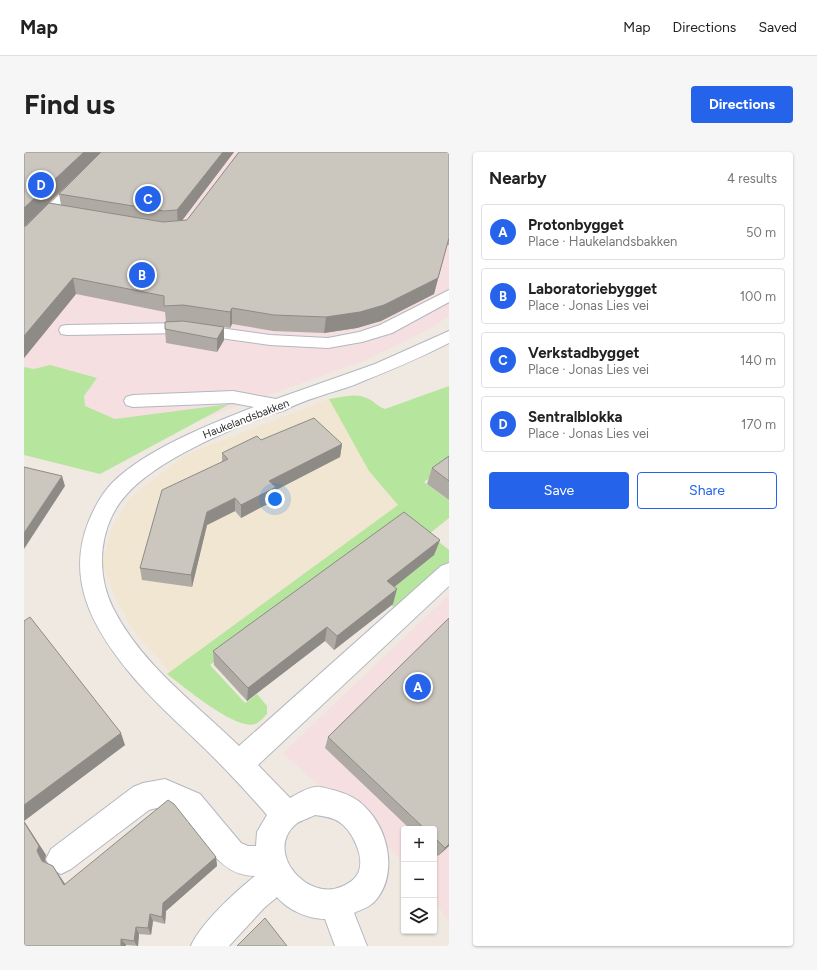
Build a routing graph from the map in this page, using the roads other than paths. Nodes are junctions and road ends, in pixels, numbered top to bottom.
1 (110, 152) edge
2 (50, 213) junction
3 (66, 215) edge
4 (24, 237) edge
5 (449, 295) edge
6 (67, 330) dead end
7 (449, 336) edge
8 (133, 401) dead end
9 (279, 406) junction
10 (449, 572) edge
11 (240, 764) junction
12 (285, 813) junction
13 (61, 859) dead end
14 (272, 870) junction
15 (337, 910) junction
16 (207, 946) edge
17 (351, 946) edge

1 - 2 street
2 - 3 street
2 - 4 street
5 - 6 street
7 - 9 street, Haukelandsbakken
8 - 9 street
9 - 11 street, Haukelandsbakken
10 - 11 street
11 - 12 street, Haukelandsbakken
12 - 14 street
12 - 15 street
13 - 14 street
14 - 15 street
14 - 16 street
15 - 17 street

